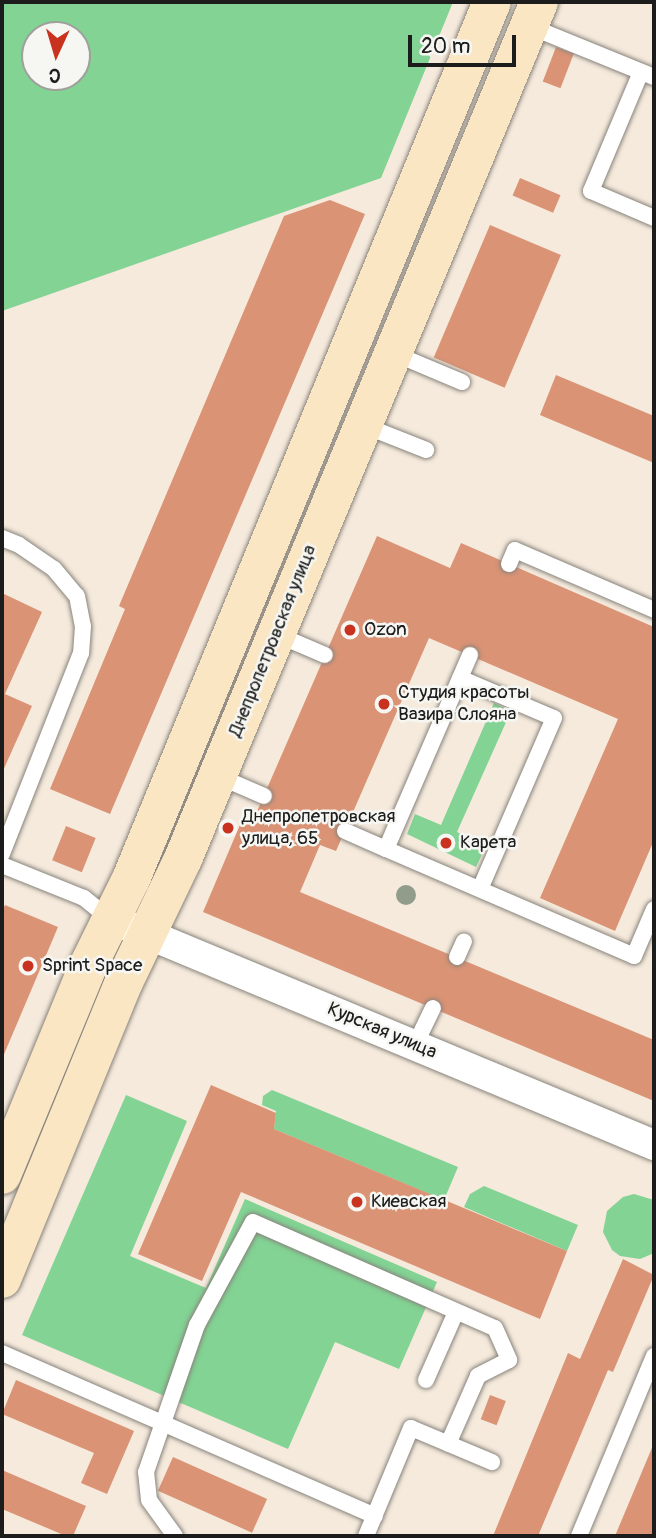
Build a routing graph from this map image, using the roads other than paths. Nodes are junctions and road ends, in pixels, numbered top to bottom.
1 (492, 2) edge
2 (534, 14) edge
3 (648, 75) edge
4 (654, 218) edge
5 (393, 353) junction
6 (462, 382) dead end
7 (363, 425) junction
8 (426, 450) dead end
9 (2, 538) edge
10 (509, 564) dead end
11 (654, 610) edge
12 (276, 634) junction
13 (325, 655) dead end
14 (470, 655) dead end
15 (460, 678) junction
16 (218, 776) junction
17 (264, 796) dead end
18 (345, 831) dead end
19 (386, 849) junction
20 (2, 854) edge
21 (2, 865) edge
22 (480, 889) junction
23 (654, 909) edge
24 (110, 919) junction
25 (148, 934) junction
26 (464, 941) dead end
27 (457, 957) dead end
28 (433, 1008) dead end
29 (415, 1045) junction
30 (654, 1145) edge
31 (2, 1175) edge
32 (2, 1279) edge
33 (456, 1312) junction
34 (2, 1353) edge
35 (654, 1356) edge
36 (426, 1380) dead end
37 (162, 1421) junction
38 (448, 1444) junction
39 (492, 1462) dead end
40 (375, 1516) junction
41 (174, 1536) edge
42 (366, 1536) edge
43 (579, 1536) edge

1 - 24 main road, Днепропетровская улица
2 - 3 lane
2 - 5 main road, Днепропетровская улица
3 - 4 lane
5 - 6 lane
5 - 7 main road, Днепропетровская улица
7 - 8 lane
7 - 12 main road, Днепропетровская улица
9 - 20 lane
10 - 11 lane
12 - 13 lane
12 - 16 main road, Днепропетровская улица
14 - 15 lane
15 - 19 lane
15 - 22 lane
16 - 17 lane
16 - 25 main road, Днепропетровская улица
18 - 19 lane
19 - 22 lane
21 - 24 lane
22 - 23 lane
24 - 25 street, Курская улица
24 - 31 main road, Днепропетровская улица
25 - 29 street, Курская улица
25 - 32 main road, Днепропетровская улица
26 - 27 lane
28 - 29 lane
29 - 30 street, Курская улица
33 - 36 lane
33 - 37 lane
33 - 38 lane
34 - 37 lane
35 - 43 lane
37 - 40 lane
37 - 41 lane
38 - 39 lane
38 - 40 lane
40 - 42 lane

